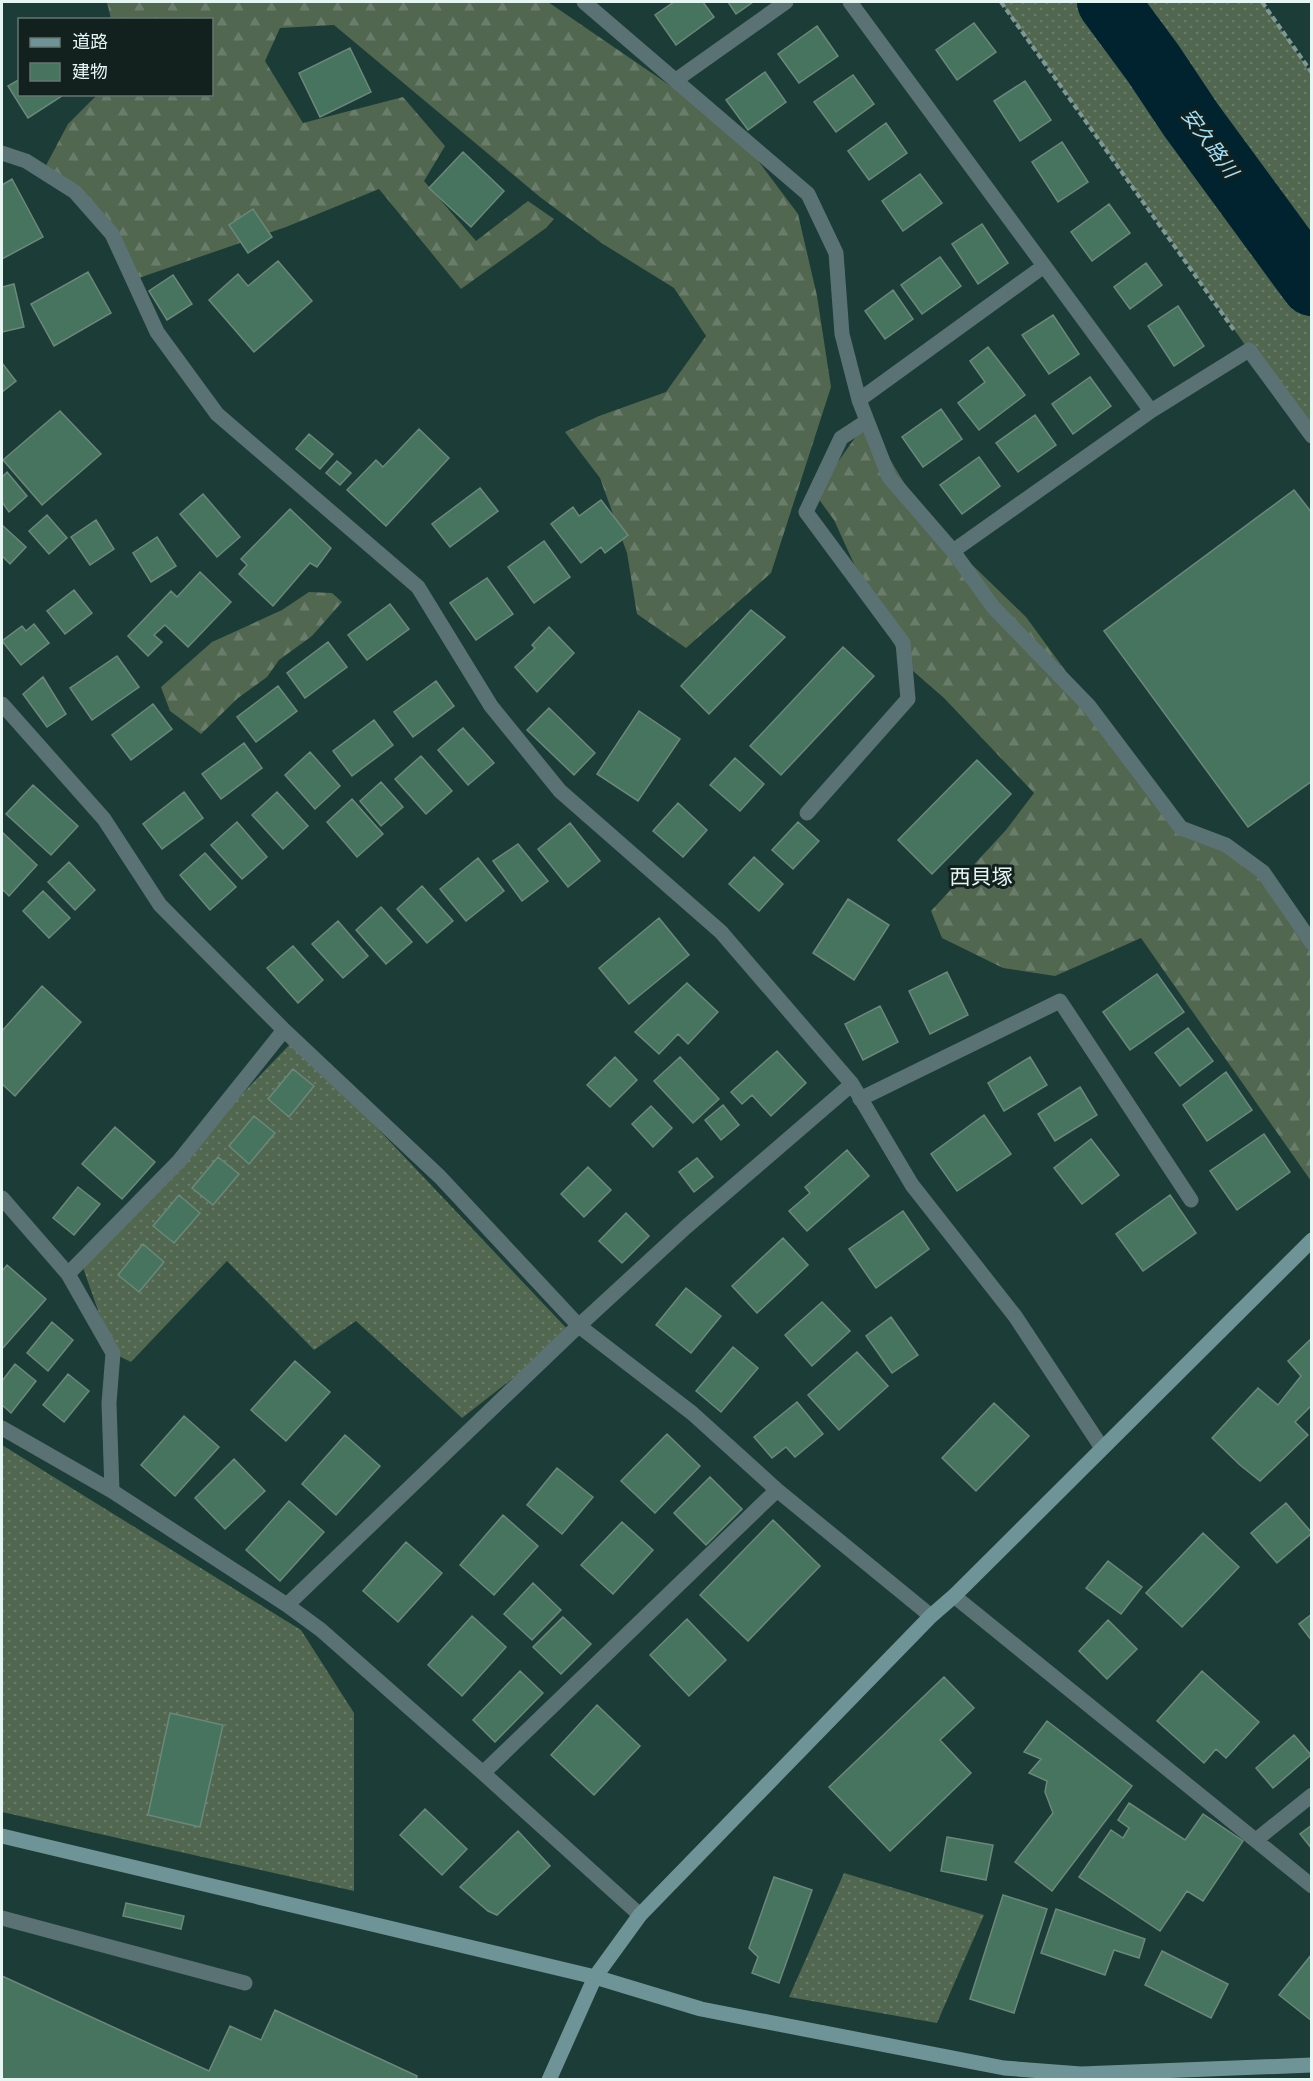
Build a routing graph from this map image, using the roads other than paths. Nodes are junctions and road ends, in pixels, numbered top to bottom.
1 (584, 2) edge
2 (786, 2) edge
3 (850, 2) edge
4 (676, 80) junction
5 (2, 153) edge
6 (1044, 266) junction
7 (859, 400) junction
8 (1151, 411) junction
9 (867, 421) junction
10 (1311, 436) edge
11 (953, 551) junction
12 (2, 704) edge
13 (807, 813) dead end
14 (1311, 943) edge
15 (284, 1030) junction
16 (852, 1084) junction
17 (860, 1099) junction
18 (2, 1198) edge
19 (1191, 1200) dead end
20 (1311, 1240) edge
21 (68, 1274) junction
22 (579, 1326) junction
23 (2, 1428) edge
24 (1102, 1448) junction
25 (777, 1490) junction
26 (112, 1491) junction
27 (954, 1596) junction
28 (287, 1605) junction
29 (931, 1616) junction
30 (483, 1773) junction
31 (1311, 1795) edge
32 (2, 1836) edge
33 (1256, 1840) junction
34 (1311, 1886) edge
35 (640, 1916) junction
36 (2, 1918) edge
37 (595, 1977) junction
38 (244, 1983) dead end
39 (1311, 2065) edge
40 (549, 2079) edge

1 - 4 street
2 - 4 street
3 - 6 street
4 - 7 street
5 - 16 street
6 - 7 street
6 - 8 street
7 - 9 street
8 - 10 street
8 - 11 street
9 - 11 street
9 - 13 street
11 - 14 street
12 - 15 street
15 - 21 street
15 - 22 street
16 - 17 street
16 - 22 street
17 - 19 street
17 - 24 street
18 - 21 street
20 - 24 street
21 - 26 street
22 - 25 street
22 - 28 street
23 - 26 street
24 - 27 street
25 - 29 street
25 - 30 street
26 - 28 street
27 - 29 street
27 - 33 street
28 - 30 street
29 - 35 street
30 - 35 street
31 - 33 street
32 - 37 street
33 - 34 street
35 - 37 street
36 - 38 street
37 - 39 street
37 - 40 street

